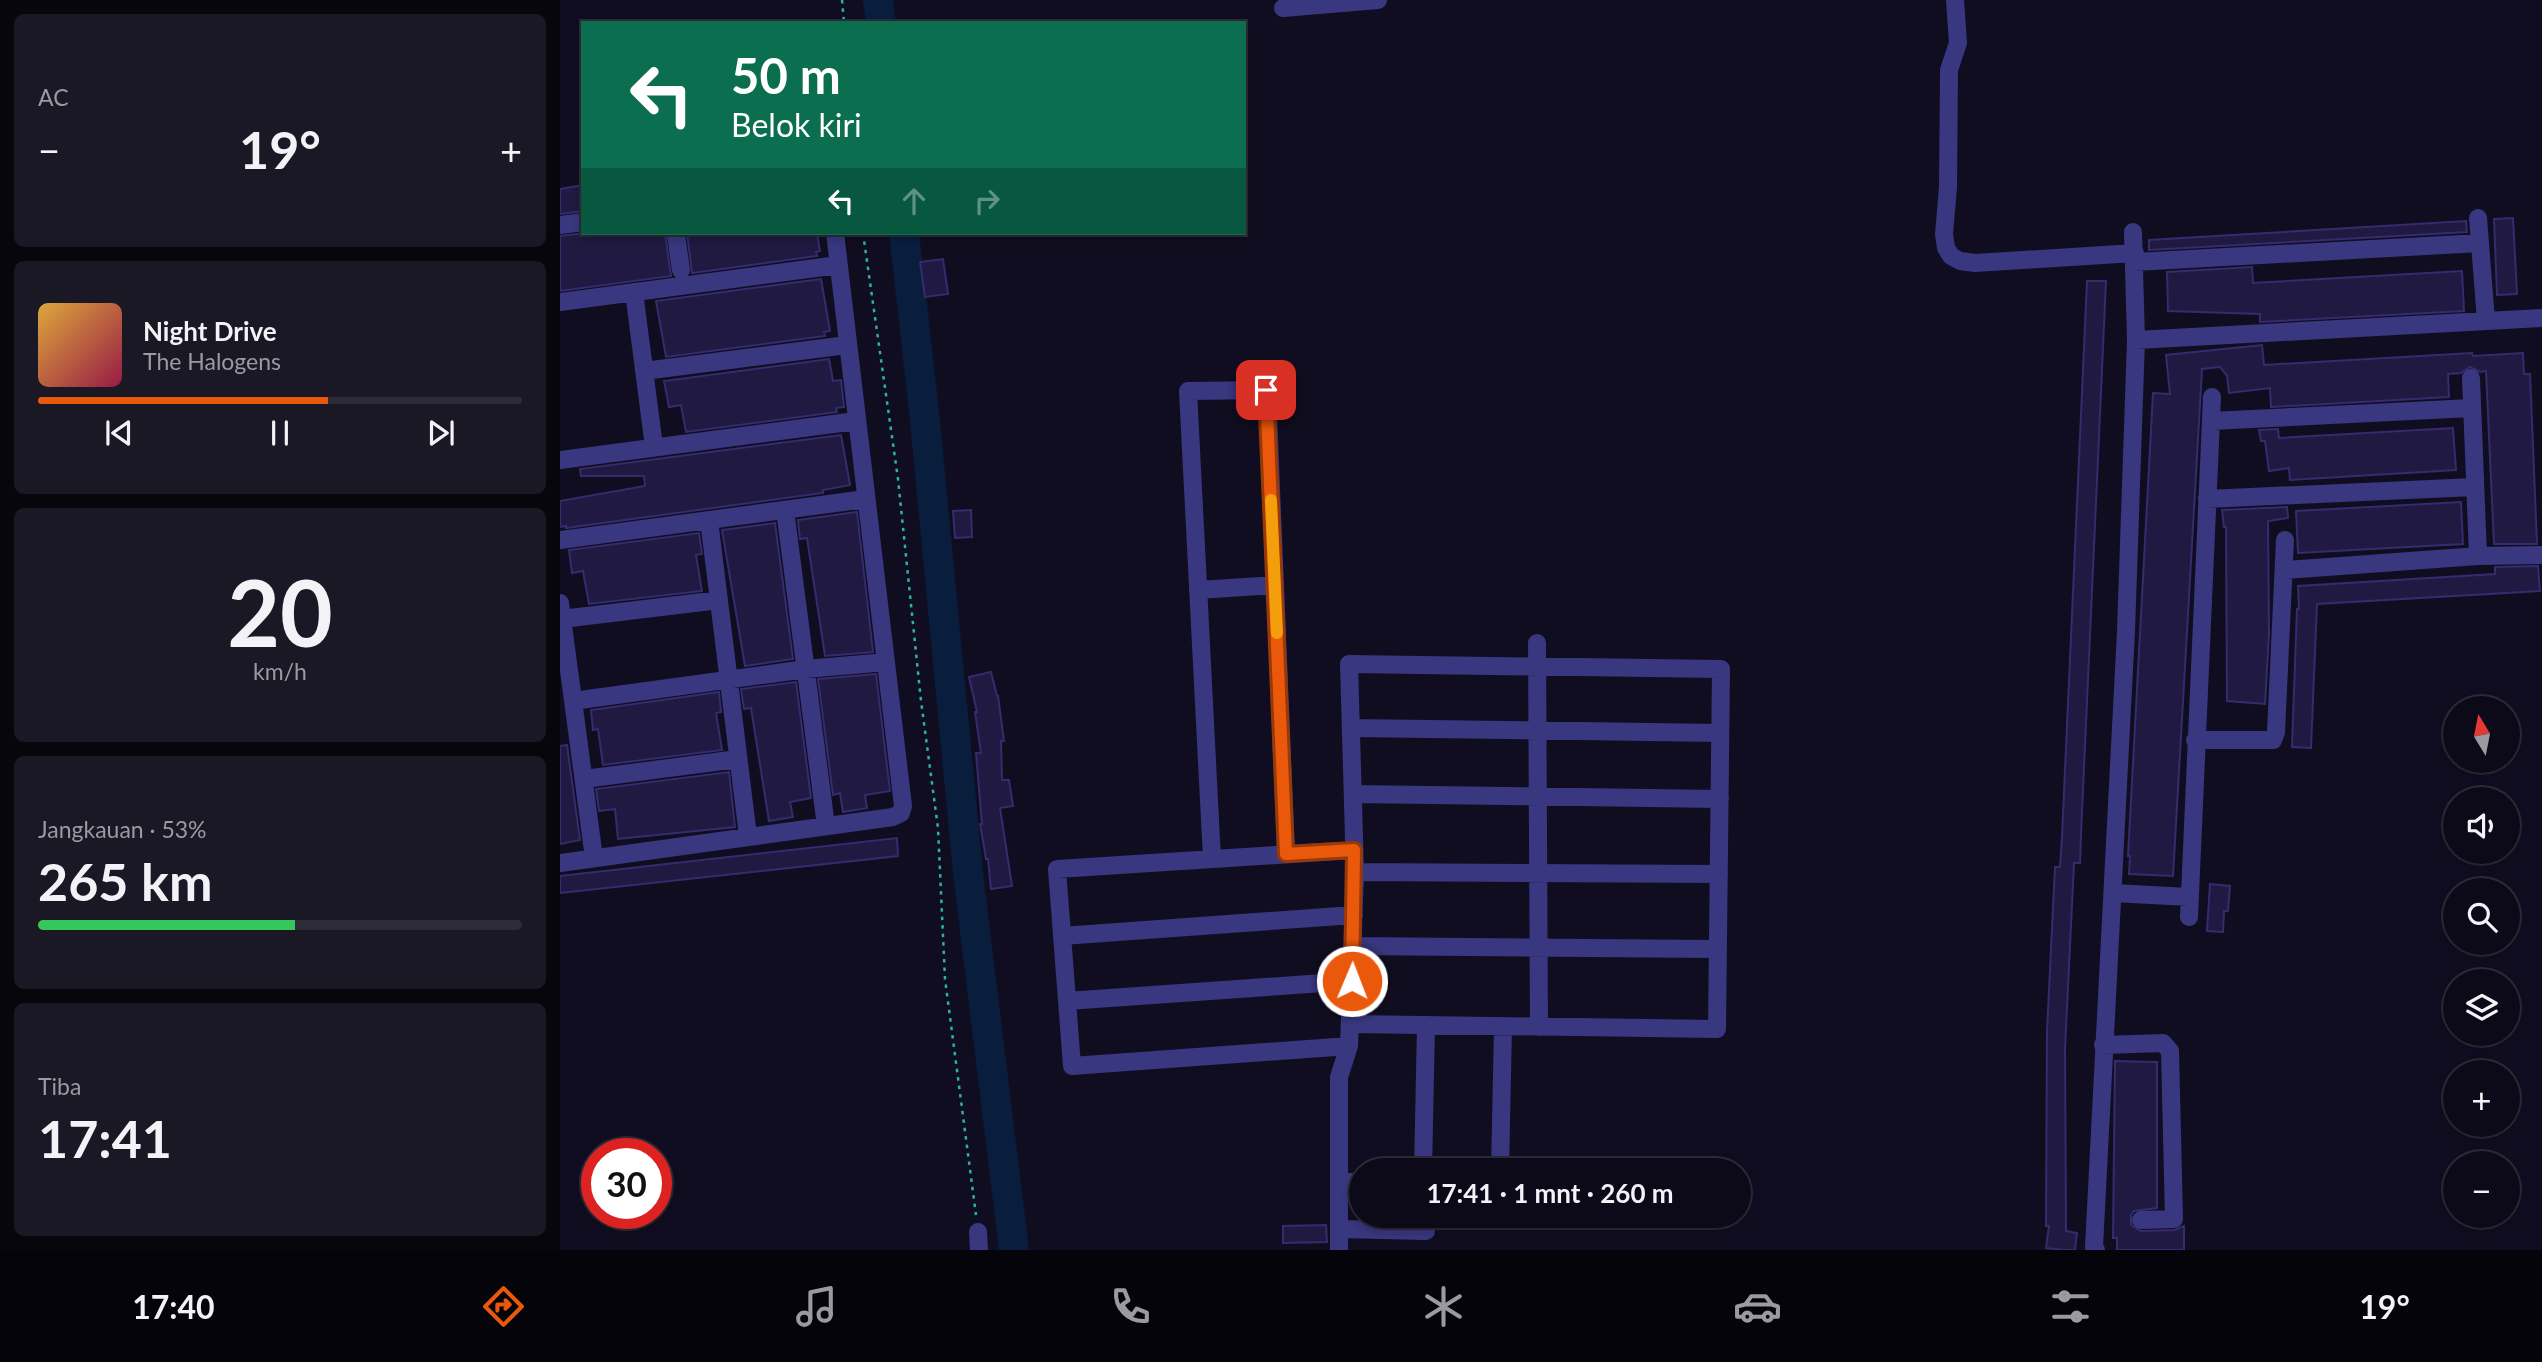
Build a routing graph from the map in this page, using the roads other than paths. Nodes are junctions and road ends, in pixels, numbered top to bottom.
1 (1378, 0) edge
2 (1955, 0) edge
3 (1283, 8) dead end
4 (2478, 218) dead end
5 (581, 222) edge
6 (560, 225) edge
7 (2133, 232) dead end
8 (676, 235) dead end
9 (835, 235) edge
10 (2480, 243) junction
11 (2135, 258) junction
12 (838, 265) junction
13 (682, 279) junction
14 (634, 292) junction
15 (560, 302) edge
16 (2542, 318) edge
17 (2486, 320) junction
18 (2136, 340) junction
19 (847, 345) junction
20 (644, 371) junction
21 (2471, 378) dead end
22 (2212, 397) dead end
23 (2471, 408) junction
24 (856, 421) junction
25 (2211, 421) junction
26 (654, 447) junction
27 (560, 460) edge
28 (2474, 487) junction
29 (866, 499) junction
30 (2207, 499) junction
31 (785, 510) junction
32 (709, 520) junction
33 (560, 540) edge
34 (2285, 540) dead end
35 (2542, 555) edge
36 (2478, 556) junction
37 (2285, 570) junction
38 (1275, 585) junction
39 (1198, 590) junction
40 (719, 600) junction
41 (561, 611) edge
42 (1537, 643) dead end
43 (564, 656) edge
44 (886, 662) junction
45 (1538, 667) junction
46 (806, 669) junction
47 (729, 681) junction
48 (573, 701) junction
49 (1351, 728) junction
50 (1538, 731) junction
51 (1720, 733) junction
52 (2195, 740) junction
53 (738, 759) junction
54 (583, 779) junction
55 (1353, 794) junction
56 (1538, 797) junction
57 (1720, 799) junction
58 (825, 825) junction
59 (748, 836) junction
60 (1354, 850) junction
61 (1286, 854) junction
62 (594, 858) junction
63 (1212, 859) junction
64 (560, 863) edge
65 (1355, 872) junction
66 (1538, 873) junction
67 (1719, 874) junction
68 (2113, 893) junction
69 (2189, 897) junction
70 (1354, 915) junction
71 (2189, 916) dead end
72 (1062, 936) junction
73 (1353, 946) junction
74 (1538, 948) junction
75 (1718, 949) junction
76 (1352, 981) junction
77 (1067, 1001) junction
78 (1351, 1024) junction
79 (1426, 1025) junction
80 (1503, 1026) junction
81 (1539, 1027) junction
82 (2104, 1045) junction
83 (1349, 1046) junction
84 (1423, 1158) edge
85 (1500, 1158) edge
86 (1339, 1182) junction
87 (1349, 1182) edge
88 (2141, 1220) dead end
89 (1339, 1229) junction
90 (1426, 1231) dead end
91 (2094, 1249) edge
92 (1339, 1250) edge

1 - 3 street
2 - 11 street
4 - 10 street
5 - 6 street
7 - 11 street
8 - 13 street
9 - 12 street
10 - 11 street
10 - 17 street
11 - 18 street
12 - 13 street
12 - 19 street
13 - 14 street
14 - 15 street
14 - 20 street
16 - 17 street
17 - 18 street
18 - 68 street
19 - 20 street
19 - 24 street
20 - 26 street
21 - 23 street
22 - 25 street
23 - 25 street
23 - 28 street
24 - 26 street
24 - 29 street
25 - 30 street
26 - 27 street
28 - 30 street
28 - 36 street
29 - 31 street
29 - 44 street
30 - 52 street
31 - 32 street
31 - 46 street
32 - 33 street
32 - 40 street
34 - 37 street
35 - 36 street
36 - 37 street
37 - 52 street
38 - 39 street
38 - 39 street
38 - 61 street
39 - 63 street
40 - 41 street
40 - 47 street
41 - 43 street
42 - 45 street
43 - 48 street
44 - 46 street
44 - 58 street
45 - 49 street
45 - 50 street
45 - 51 street
46 - 47 street
46 - 58 street
47 - 48 street
47 - 53 street
48 - 54 street
49 - 50 street
49 - 55 street
50 - 51 street
50 - 56 street
51 - 57 street
52 - 69 street
53 - 54 street
53 - 59 street
54 - 62 street
55 - 56 street
55 - 60 street
56 - 57 street
56 - 66 street
57 - 67 street
58 - 59 street
59 - 62 street
60 - 61 street
60 - 65 street
61 - 63 street
62 - 64 street
63 - 72 street
65 - 66 street
65 - 70 street
66 - 67 street
66 - 74 street
67 - 75 street
68 - 69 street
68 - 82 street
69 - 71 street
70 - 72 street
70 - 73 street
72 - 77 street
73 - 74 street
73 - 76 street
74 - 75 street
74 - 81 street
75 - 81 street
76 - 77 street
76 - 78 street
77 - 83 street
78 - 79 street
78 - 83 street
79 - 80 street
79 - 84 street
80 - 81 street
80 - 85 street
82 - 88 street
82 - 91 street
83 - 86 street
86 - 87 street
86 - 89 street
89 - 90 street
89 - 92 street

